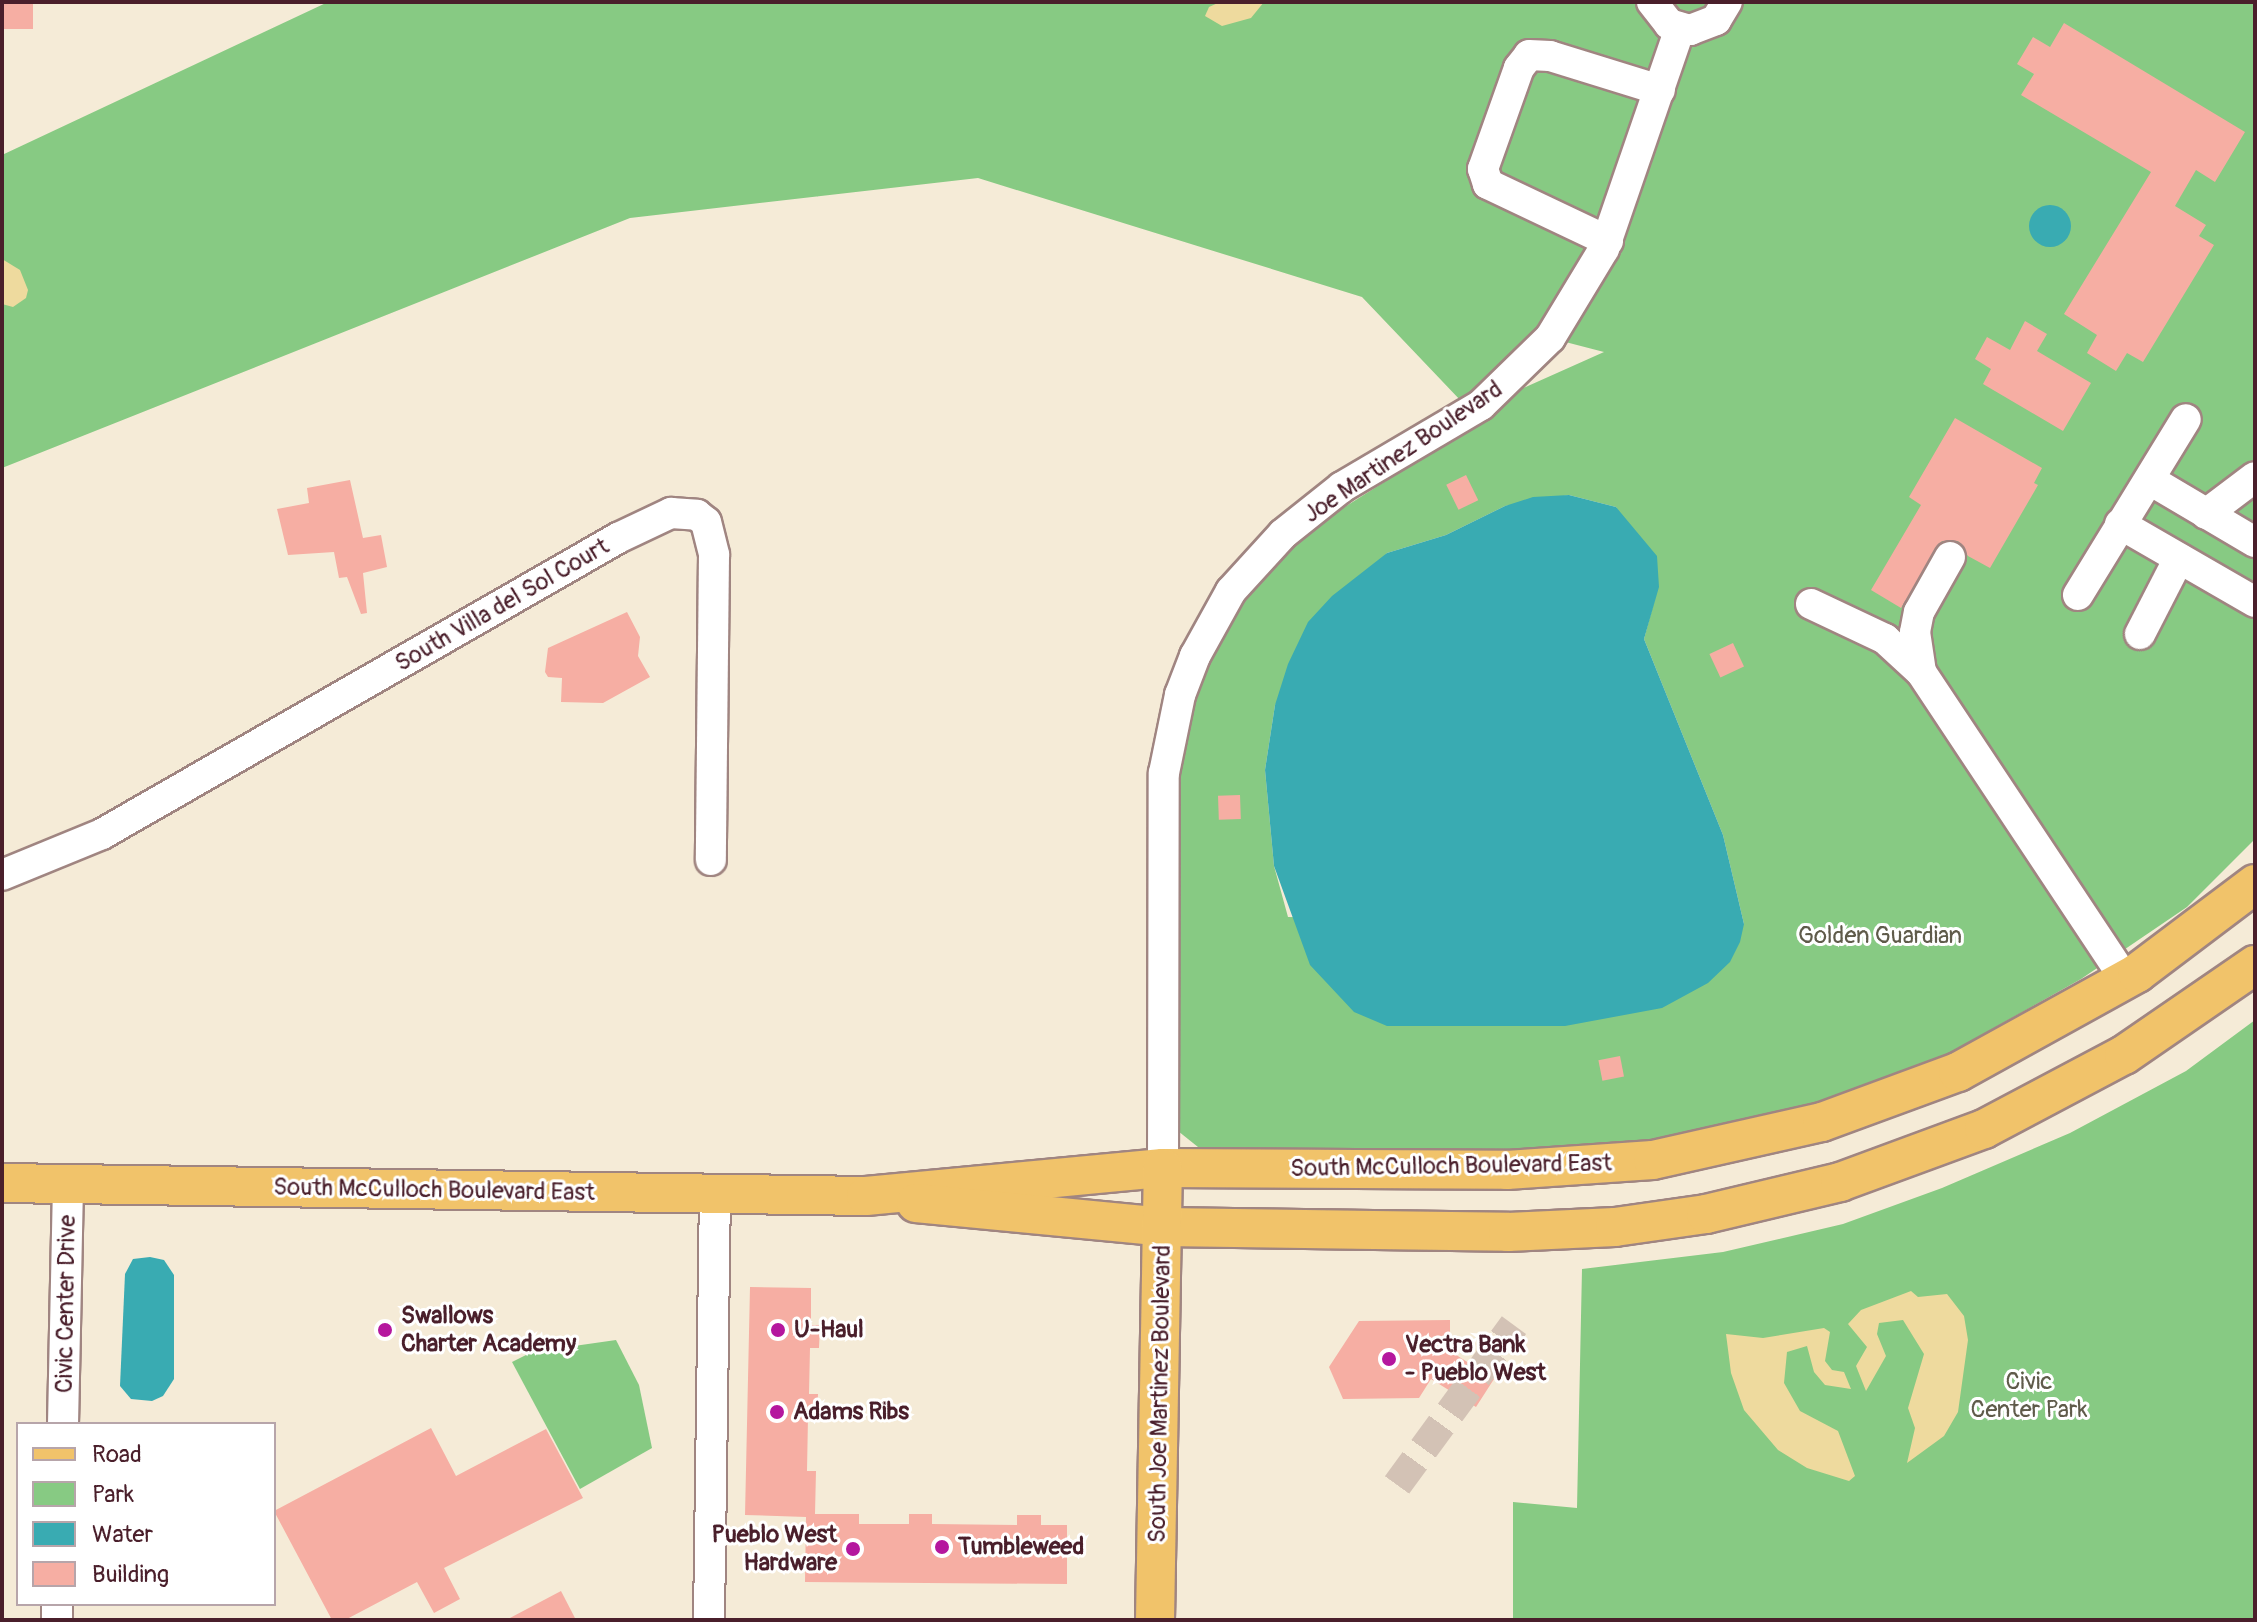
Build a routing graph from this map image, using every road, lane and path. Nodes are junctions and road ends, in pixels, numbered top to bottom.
1 (1652, 2) edge
2 (1727, 2) edge
3 (1680, 28) junction
4 (1660, 90) junction
5 (1608, 241) junction
6 (2186, 419) dead end
7 (2255, 477) edge
8 (2150, 480) junction
9 (2206, 514) junction
10 (2120, 524) junction
11 (2255, 542) edge
12 (1950, 557) dead end
13 (2179, 558) junction
14 (2078, 595) dead end
15 (2255, 602) edge
16 (1811, 604) dead end
17 (2140, 634) dead end
18 (1921, 672) junction
19 (711, 860) dead end
20 (2, 875) edge
21 (2255, 884) edge
22 (2255, 965) edge
23 (2126, 980) junction
24 (1163, 1168) junction
25 (2, 1183) edge
26 (68, 1184) junction
27 (715, 1194) junction
28 (866, 1196) junction
29 (1164, 1227) junction
30 (63, 1422) edge
31 (709, 1620) edge
32 (1155, 1620) edge

1 - 3 street
2 - 3 street
3 - 4 street, Joe Martinez Boulevard
4 - 5 street, Joe Martinez Boulevard
4 - 5 street
5 - 24 street, Joe Martinez Boulevard
6 - 8 street
7 - 9 street
8 - 9 street
8 - 10 street
9 - 11 street
10 - 13 street
10 - 14 street
12 - 18 street
13 - 15 street
13 - 17 street
16 - 18 street
18 - 23 street
19 - 20 street, South Villa del Sol Court
21 - 23 main road, South McCulloch Boulevard East
22 - 29 main road, South McCulloch Boulevard East
23 - 24 main road, South McCulloch Boulevard East
24 - 28 main road, South McCulloch Boulevard East
24 - 29 main road, South Joe Martinez Boulevard
25 - 26 main road, South McCulloch Boulevard East
26 - 27 main road, South McCulloch Boulevard East
26 - 30 street, Civic Center Drive
27 - 28 main road, South McCulloch Boulevard East
27 - 31 street
28 - 29 main road, South McCulloch Boulevard East
29 - 32 main road, South Joe Martinez Boulevard

